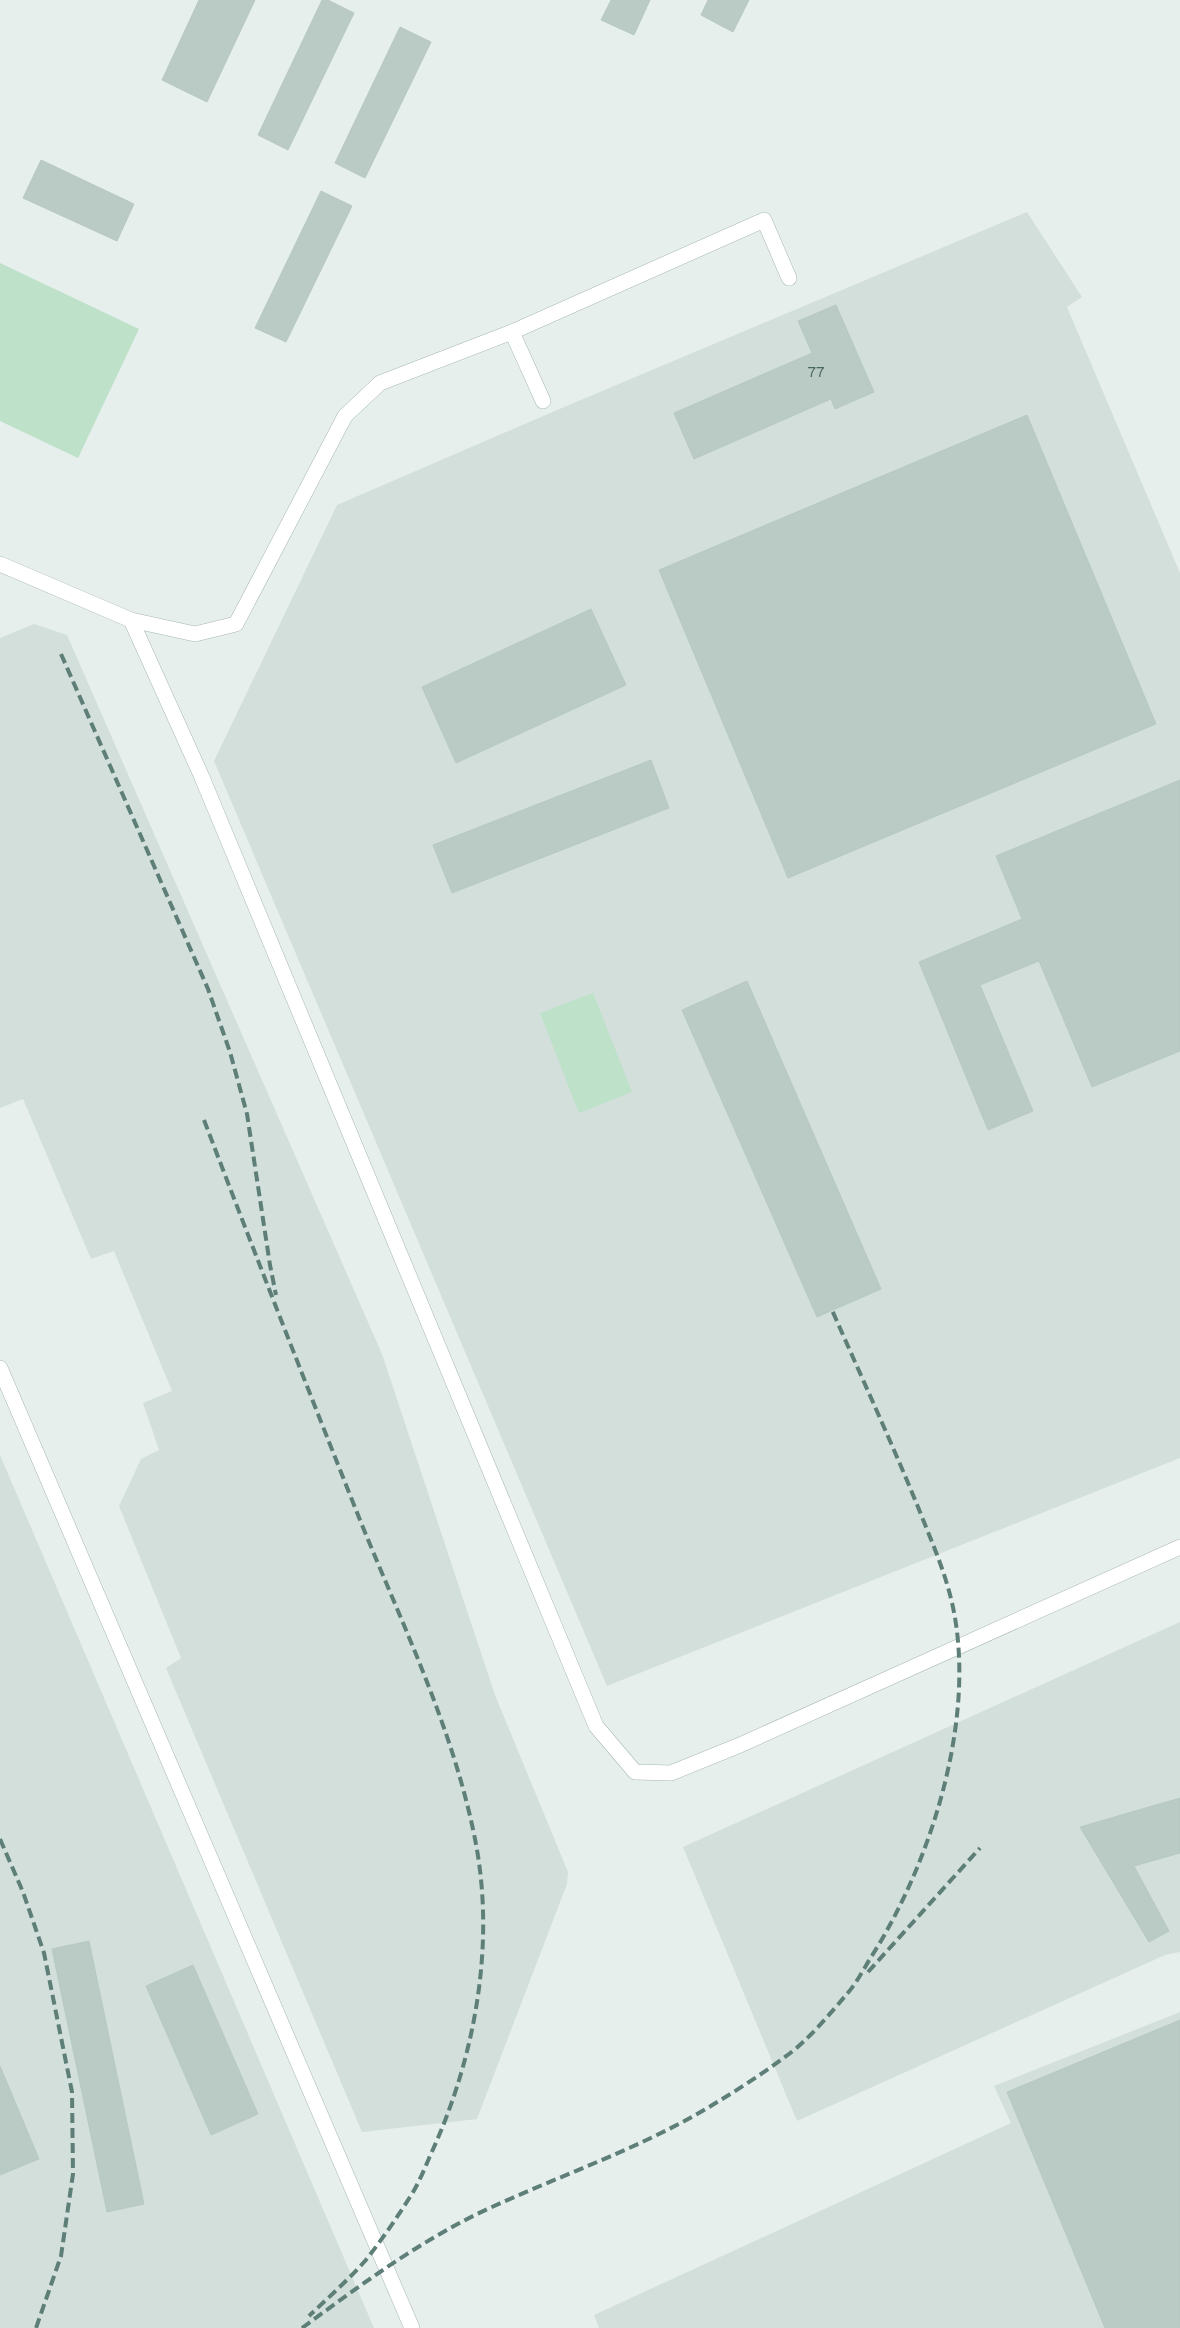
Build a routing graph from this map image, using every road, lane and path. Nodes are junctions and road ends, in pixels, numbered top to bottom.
1 (789, 278) dead end
2 (512, 332) junction
3 (543, 401) dead end
4 (0, 564) edge
5 (131, 620) junction
6 (0, 1368) edge
7 (1180, 1547) edge
8 (412, 2328) edge

1 - 2 street
2 - 3 street
2 - 5 street
4 - 5 street
5 - 7 street
6 - 8 street

